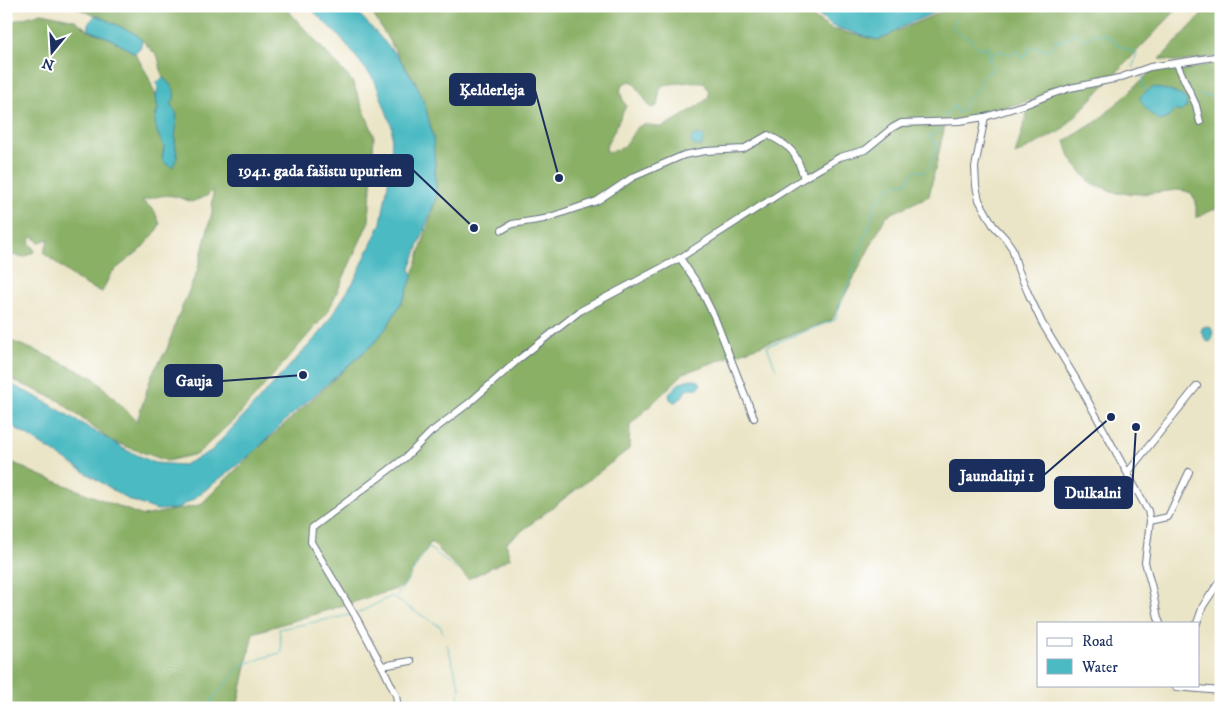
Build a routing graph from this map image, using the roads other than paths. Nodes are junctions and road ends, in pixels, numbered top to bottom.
1 (1221, 56) edge
2 (1178, 64) junction
3 (985, 116) junction
4 (1200, 122) dead end
5 (804, 178) junction
6 (502, 230) dead end
7 (680, 258) junction
8 (1197, 386) dead end
9 (754, 418) dead end
10 (1128, 472) junction
11 (1189, 472) dead end
12 (1150, 521) junction
13 (1221, 579) edge
14 (1160, 622) edge
15 (1197, 622) edge
16 (411, 661) dead end
17 (382, 666) junction
18 (1174, 686) edge
19 (1221, 691) edge
20 (398, 708) edge

1 - 2 street
2 - 3 street
2 - 4 street
3 - 5 street
3 - 10 street
5 - 6 street
5 - 7 street
7 - 9 street
7 - 17 street
8 - 10 street
10 - 12 street
11 - 12 street
12 - 14 street
13 - 15 street
16 - 17 street
17 - 20 street
18 - 19 street

